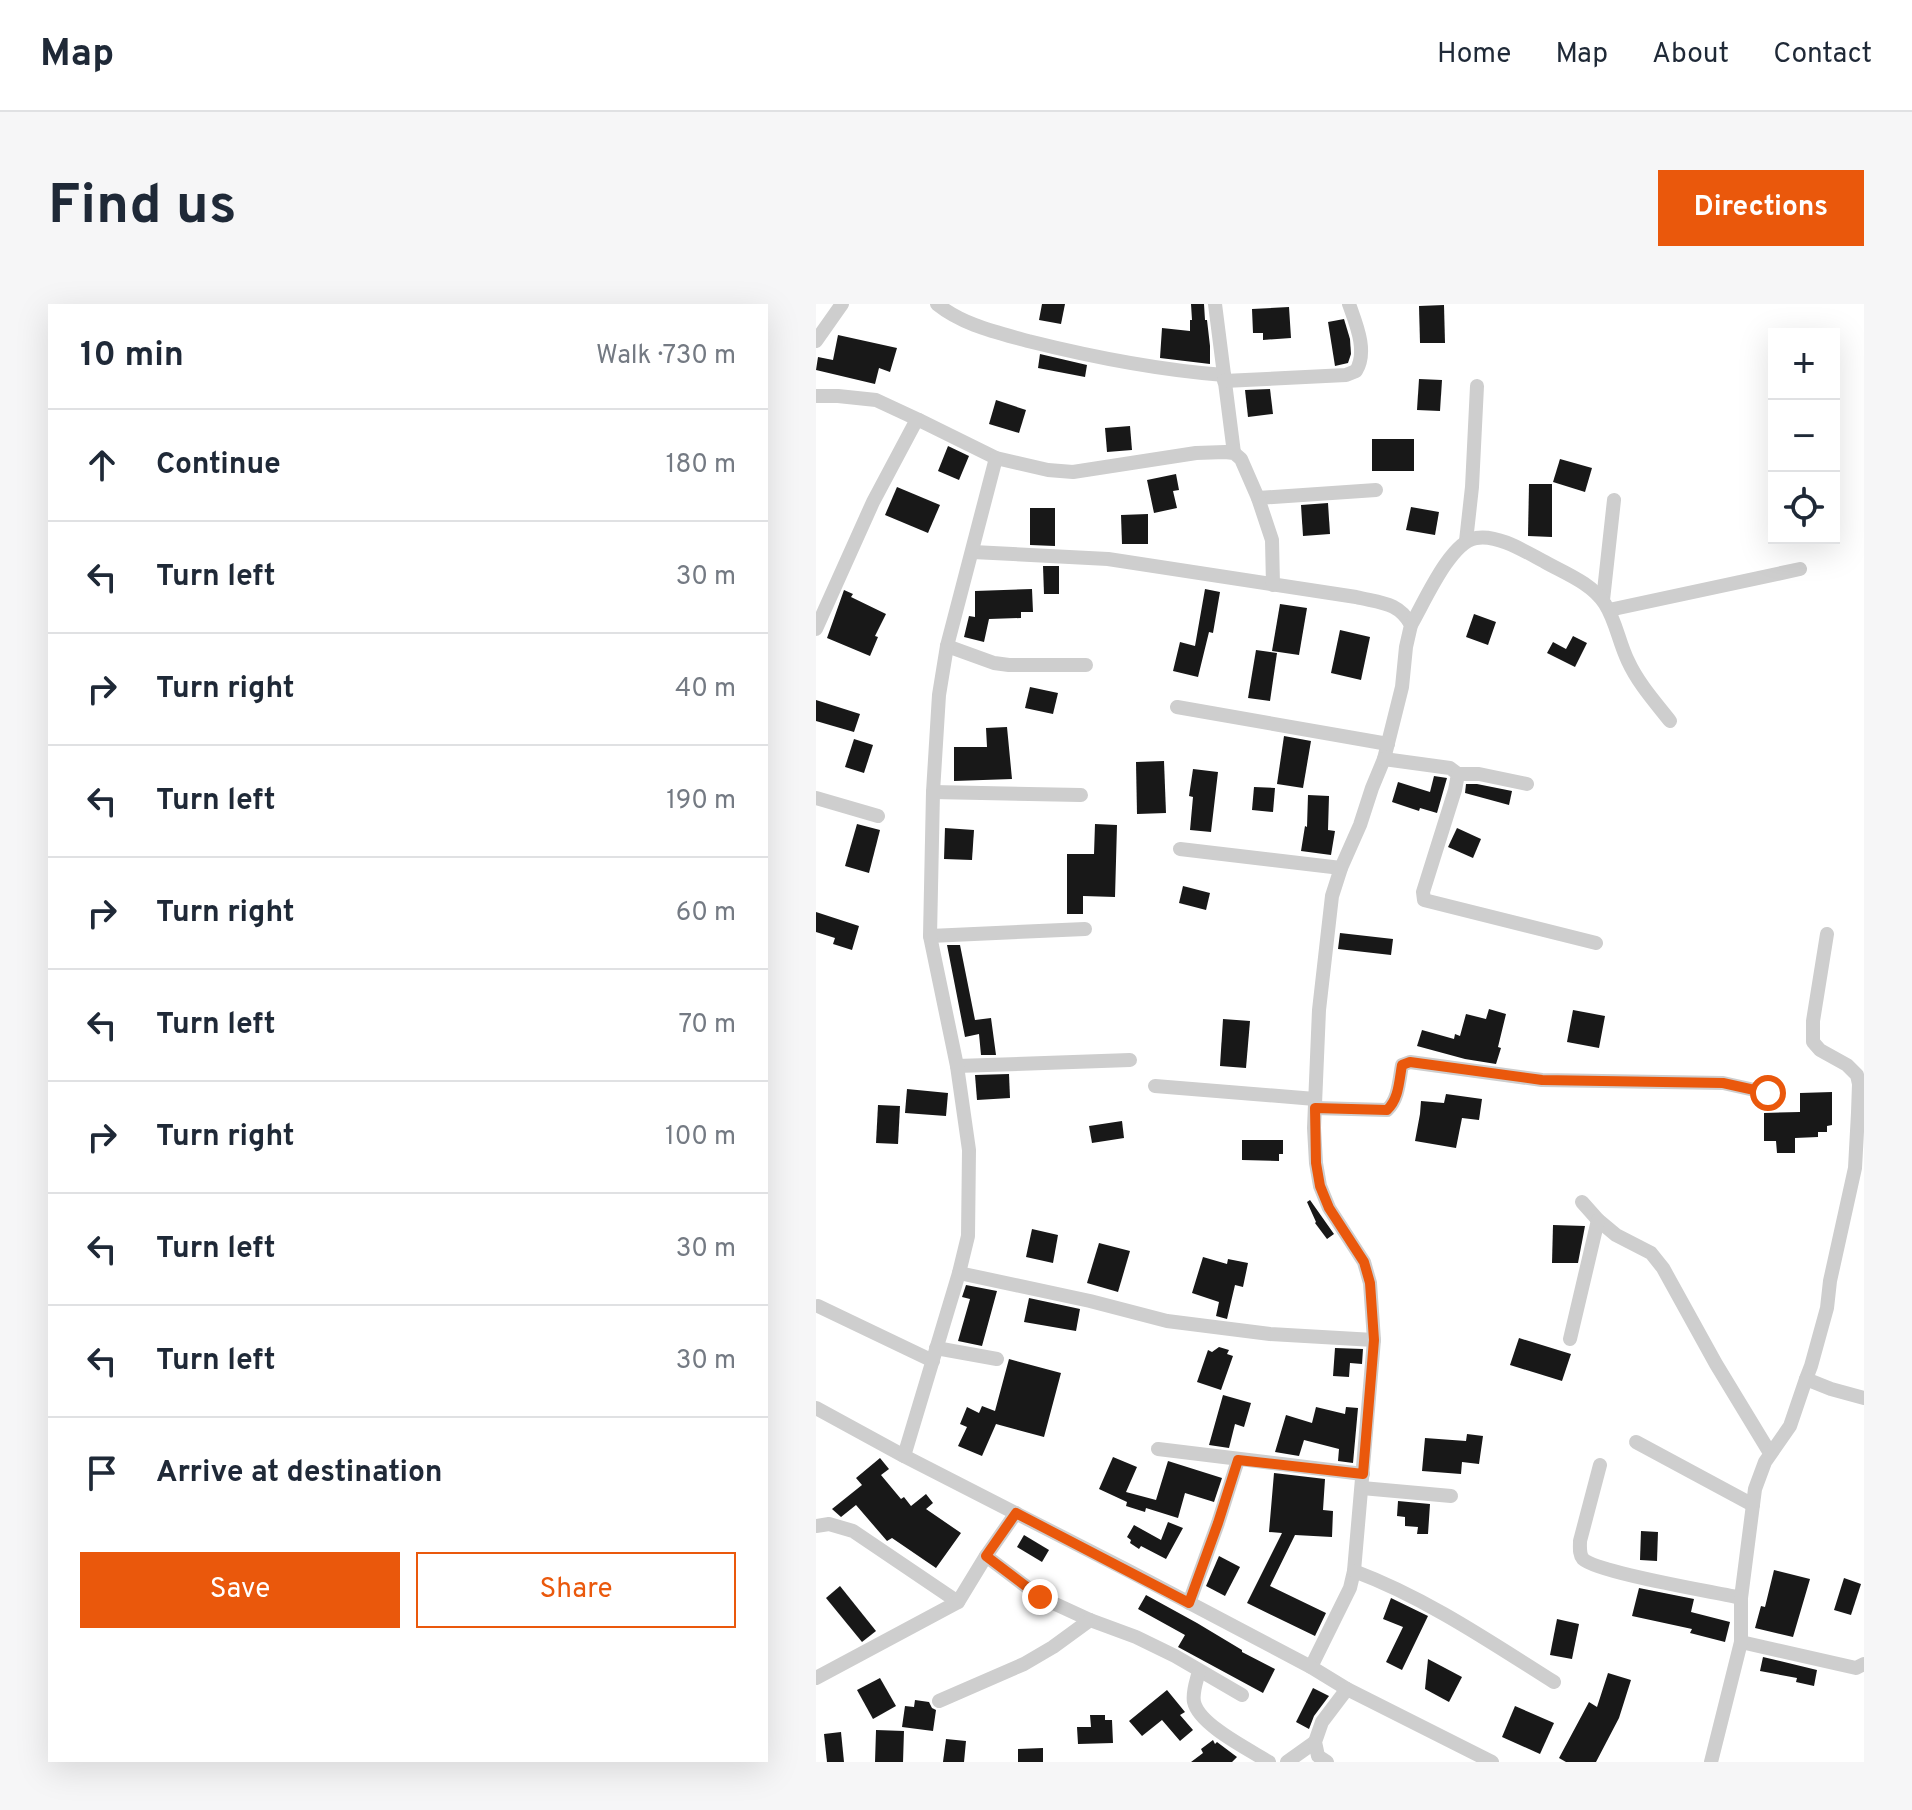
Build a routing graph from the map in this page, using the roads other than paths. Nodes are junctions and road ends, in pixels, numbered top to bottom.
1 (842, 304) edge
2 (937, 304) edge
3 (1215, 304) edge
4 (1349, 304) edge
5 (816, 341) edge
6 (1224, 378) junction
7 (1477, 386) dead end
8 (816, 396) edge
9 (919, 420) junction
10 (1234, 453) junction
11 (996, 458) junction
12 (1376, 490) dead end
13 (1258, 498) junction
14 (1614, 500) dead end
15 (1466, 541) junction
16 (973, 552) junction
17 (1800, 569) dead end
18 (1273, 585) junction
19 (1606, 605) junction
20 (1411, 625) junction
21 (816, 629) edge
22 (947, 646) junction
23 (1086, 665) dead end
24 (1177, 707) dead end
25 (1670, 721) dead end
26 (1386, 751) junction
27 (1458, 774) junction
28 (1527, 784) dead end
29 (933, 792) junction
30 (1081, 795) dead end
31 (816, 798) edge
32 (878, 816) dead end
33 (1180, 849) dead end
34 (1341, 868) junction
35 (1085, 929) dead end
36 (1827, 934) dead end
37 (930, 936) junction
38 (1596, 943) dead end
39 (1130, 1060) dead end
40 (957, 1066) junction
41 (1155, 1086) dead end
42 (1768, 1093) dead end
43 (1315, 1104) junction
44 (1582, 1202) dead end
45 (1598, 1220) junction
46 (959, 1273) junction
47 (818, 1306) edge
48 (1570, 1339) dead end
49 (1374, 1340) junction
50 (934, 1354) junction
51 (997, 1359) dead end
52 (1806, 1379) junction
53 (1864, 1398) edge
54 (816, 1408) edge
55 (1636, 1442) dead end
56 (1158, 1449) dead end
57 (1770, 1453) junction
58 (904, 1456) junction
59 (1238, 1460) junction
60 (1600, 1465) dead end
61 (1362, 1481) junction
62 (1451, 1496) dead end
63 (1753, 1505) junction
64 (1016, 1513) junction
65 (816, 1526) edge
66 (986, 1556) junction
67 (1354, 1571) junction
68 (1741, 1598) junction
69 (958, 1602) junction
70 (1189, 1603) junction
71 (1090, 1620) junction
72 (1741, 1642) junction
73 (1864, 1664) edge
74 (1311, 1667) junction
75 (1199, 1671) junction
76 (816, 1678) edge
77 (1554, 1682) dead end
78 (1347, 1689) junction
79 (1242, 1695) dead end
80 (939, 1701) dead end
81 (1315, 1742) junction
82 (1269, 1762) edge
83 (1287, 1762) edge
84 (1327, 1762) edge
85 (1492, 1762) edge
86 (1711, 1762) edge

1 - 5 street
2 - 6 street
3 - 6 street
4 - 6 street
6 - 10 street
7 - 15 street
8 - 9 street
9 - 11 street
9 - 21 street
10 - 11 street
10 - 13 street
11 - 16 street
12 - 13 street
13 - 18 street
14 - 19 street
15 - 19 street
15 - 20 street
16 - 18 street
16 - 22 street
17 - 19 street
18 - 20 street
19 - 25 street
20 - 26 street
22 - 23 street
22 - 29 street
24 - 26 street
26 - 27 street
26 - 34 street
27 - 28 street
27 - 38 street
29 - 30 street
29 - 37 street
31 - 32 street
33 - 34 street
34 - 43 street
35 - 37 street
36 - 52 street
37 - 40 street
39 - 40 street
40 - 46 street
41 - 43 street
42 - 43 street
43 - 49 street
44 - 45 street
45 - 48 street
45 - 57 street
46 - 49 street
46 - 50 street
47 - 50 street
49 - 61 street
50 - 51 street
50 - 58 street
52 - 53 street
52 - 57 street
54 - 58 street
55 - 63 street
56 - 59 street
57 - 63 street
58 - 64 street
59 - 61 street
59 - 70 street
60 - 68 street
61 - 62 street
61 - 67 street
63 - 68 street
64 - 66 street
64 - 70 street
65 - 69 street
66 - 69 street
66 - 71 street
67 - 74 street
67 - 77 street
68 - 72 street
69 - 76 street
70 - 74 street
71 - 75 street
71 - 80 street
72 - 73 street
72 - 86 street
74 - 78 street
75 - 79 street
75 - 82 street
78 - 81 street
78 - 85 street
81 - 83 street
81 - 84 street

